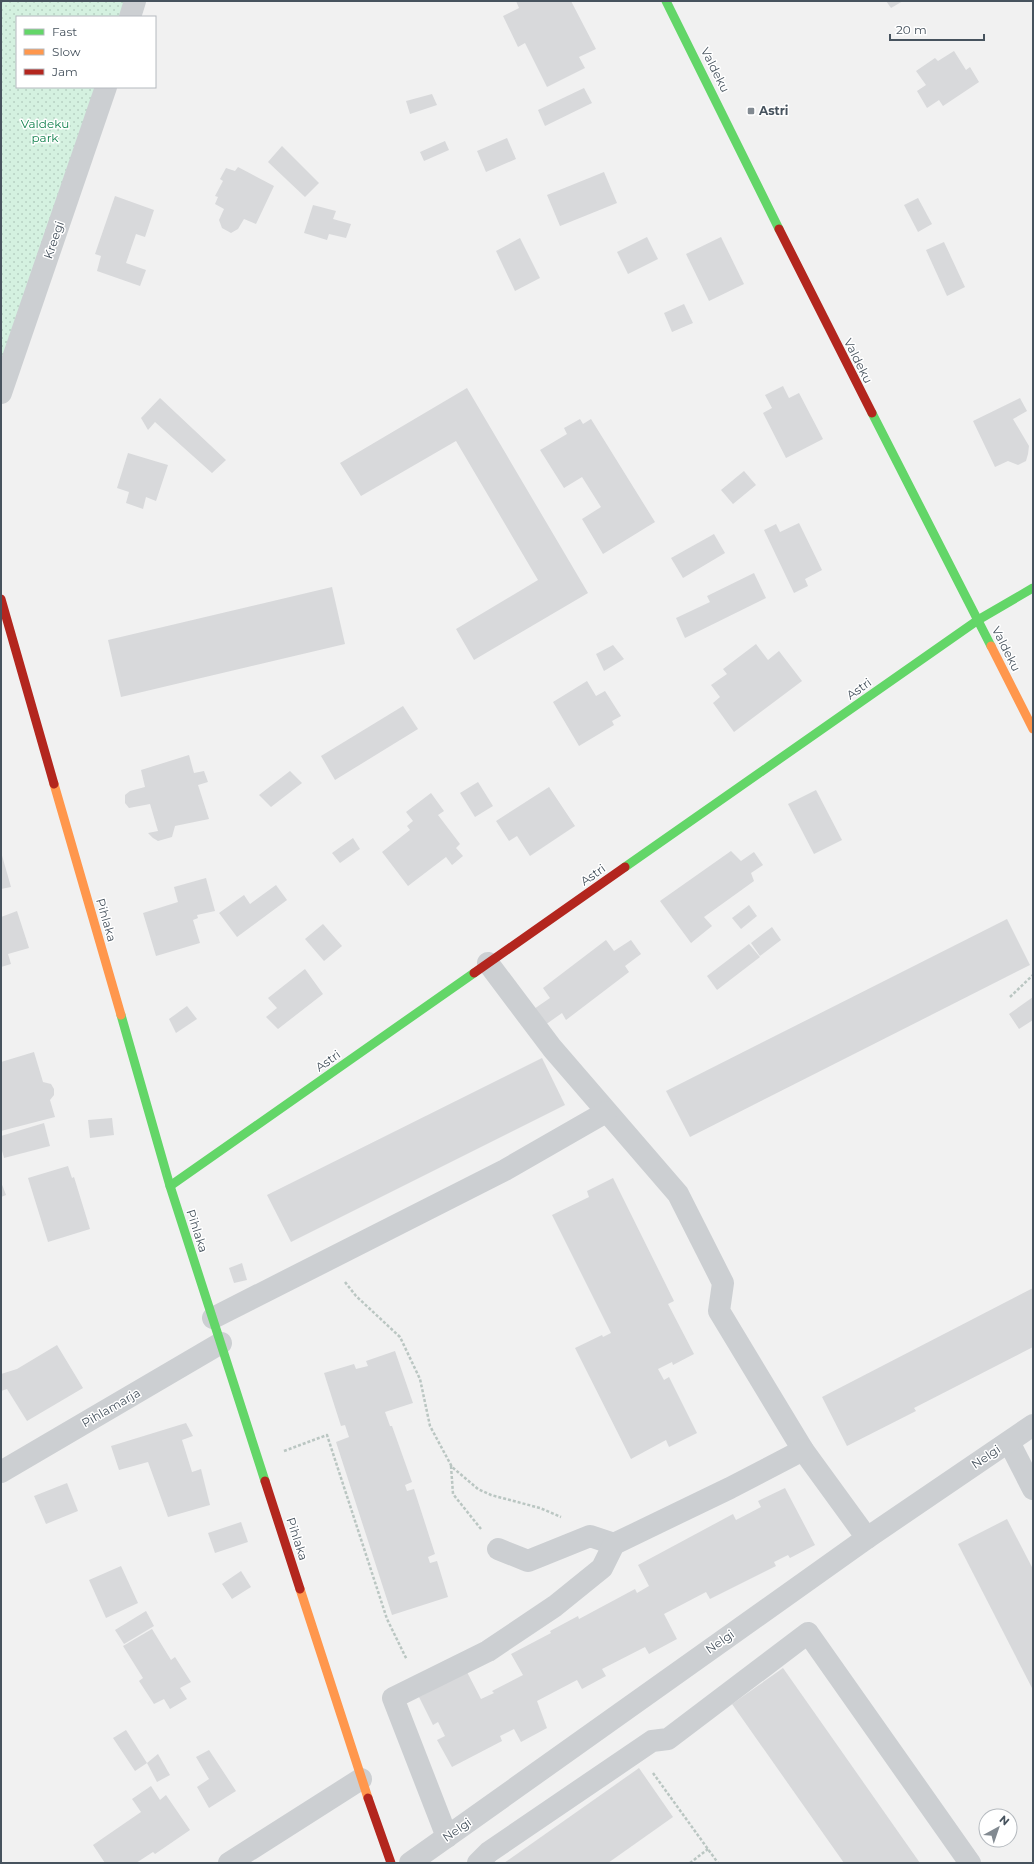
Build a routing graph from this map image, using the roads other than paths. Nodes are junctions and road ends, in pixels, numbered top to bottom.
1 (135, 1) edge
2 (666, 1) edge
3 (130, 16) edge
4 (106, 88) edge
5 (1, 393) edge
6 (1033, 588) edge
7 (1, 599) edge
8 (978, 620) junction
9 (1033, 729) edge
10 (488, 963) junction
11 (606, 1112) junction
12 (170, 1186) junction
13 (213, 1318) junction
14 (221, 1343) junction
15 (1033, 1425) edge
16 (1009, 1442) junction
17 (803, 1450) junction
18 (1, 1472) edge
19 (1033, 1489) edge
20 (867, 1538) junction
21 (614, 1544) junction
22 (498, 1550) road end
23 (361, 1779) junction
24 (447, 1837) junction
25 (229, 1863) edge
26 (392, 1863) edge
27 (410, 1863) edge
28 (478, 1863) edge
29 (970, 1863) edge

1 - 3 street
2 - 8 street, Valdeku
4 - 5 street, Kreegi
6 - 8 street, Astri
7 - 12 street, Pihlaka
8 - 9 street, Valdeku
8 - 10 street, Astri
10 - 11 street
10 - 12 street, Astri
11 - 13 street
11 - 17 street
12 - 13 street, Pihlaka
13 - 14 street, Pihlaka
14 - 18 street, Pihlamarja
14 - 23 street, Pihlaka
15 - 16 street, Nelgi
16 - 19 street
16 - 20 street, Nelgi
17 - 20 street
17 - 21 street
20 - 24 street, Nelgi
21 - 22 street
21 - 24 street
23 - 25 street
23 - 26 street, Pihlaka
24 - 27 street, Nelgi
28 - 29 street

